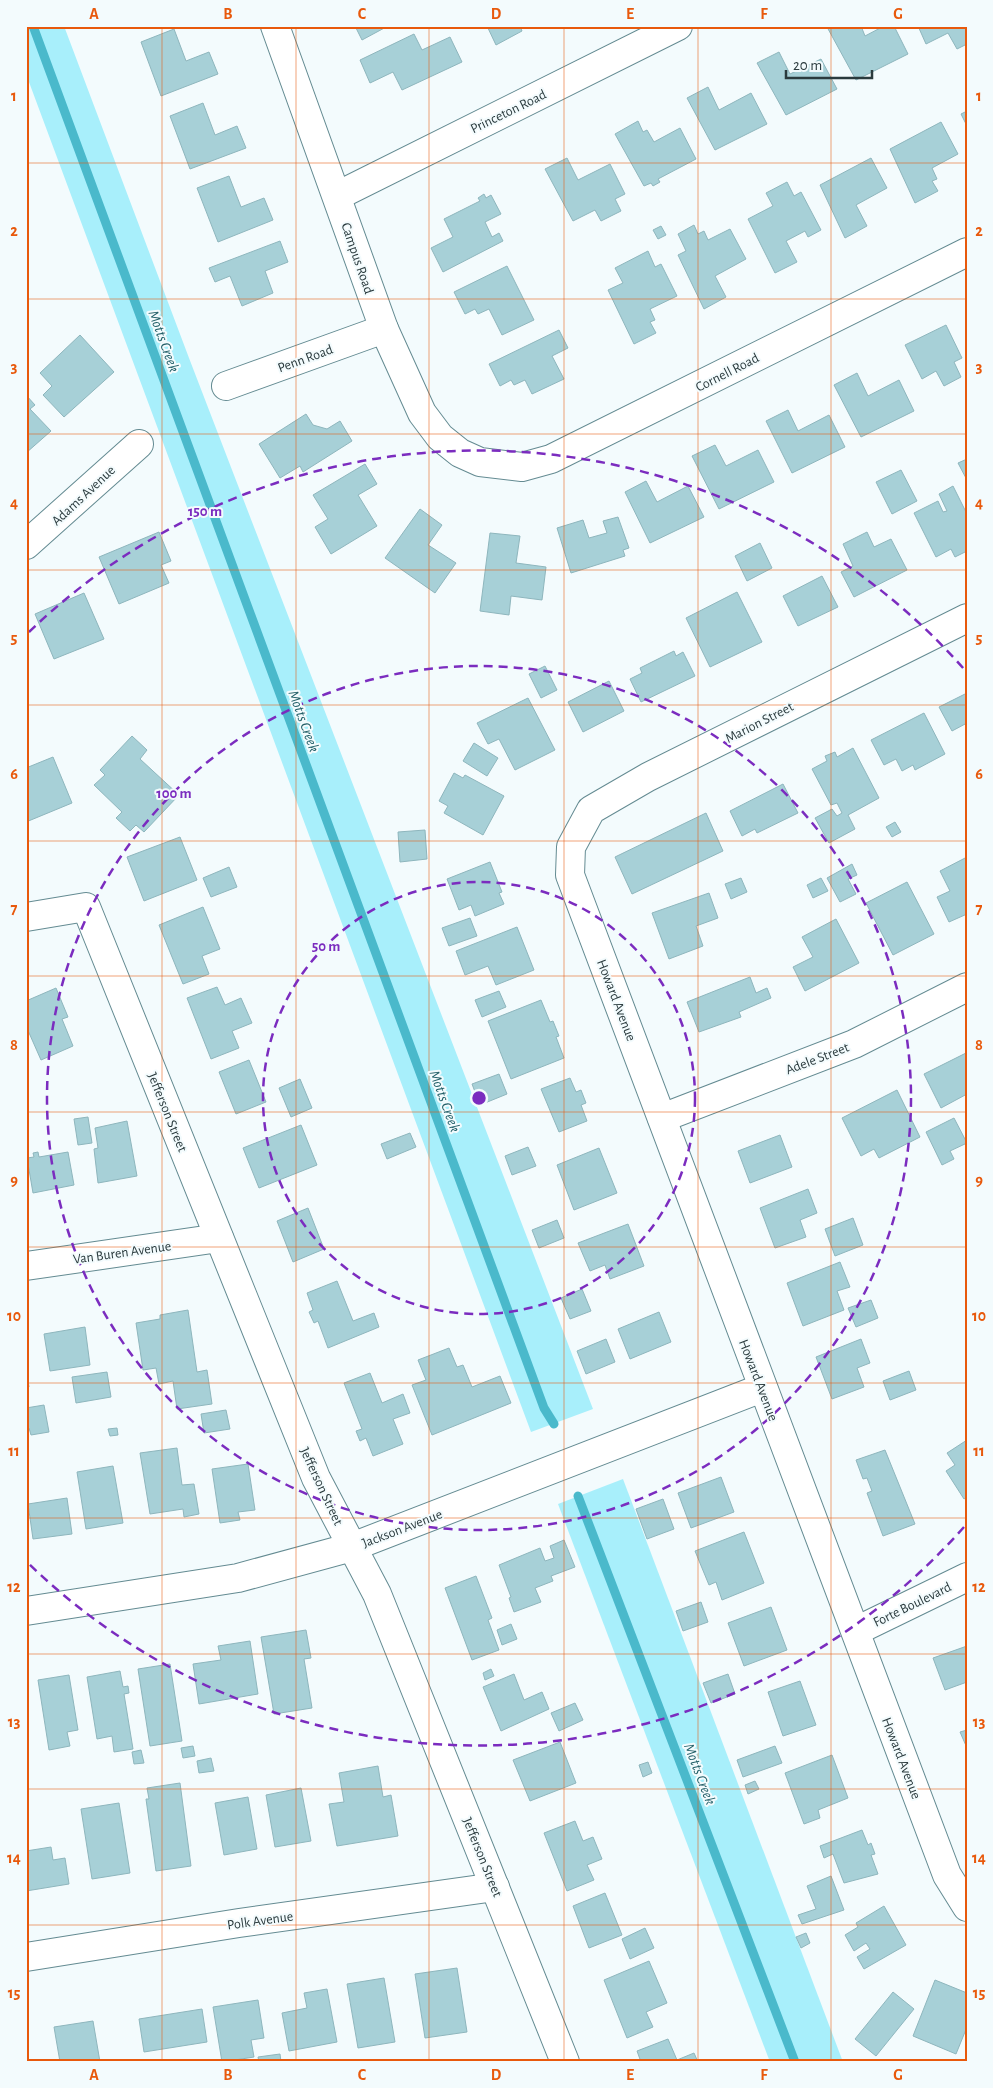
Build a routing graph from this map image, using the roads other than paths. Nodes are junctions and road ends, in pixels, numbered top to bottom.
1 (275, 26) edge
2 (678, 26) edge
3 (337, 196) junction
4 (967, 252) edge
5 (384, 329) junction
6 (226, 386) dead end
7 (139, 444) dead end
8 (480, 462) joint
9 (26, 545) edge
10 (967, 618) edge
11 (571, 847) joint
12 (26, 917) edge
13 (967, 988) edge
14 (662, 1118) junction
15 (218, 1238) junction
16 (26, 1266) edge
17 (762, 1388) junction
18 (352, 1547) junction
19 (967, 1577) edge
20 (26, 1611) edge
21 (856, 1631) junction
22 (494, 1887) junction
23 (967, 1907) edge
24 (26, 1957) edge
25 (565, 2062) edge

1 - 3 street, Campus Road
2 - 3 street, Princeton Road
3 - 5 street, Campus Road
4 - 8 street, Cornell Road
5 - 6 street, Penn Road
5 - 8 street, Campus Road
7 - 9 street, Adams Avenue
10 - 11 street, Marion Street
11 - 14 street, Howard Avenue
12 - 15 street, Jefferson Street
13 - 14 street, Adele Street
14 - 17 street, Howard Avenue
15 - 16 street, Van Buren Avenue
15 - 18 street, Jefferson Street
17 - 18 street, Jackson Avenue
17 - 21 street, Howard Avenue
18 - 20 street, Jackson Avenue
18 - 22 street, Jefferson Street
19 - 21 street, Forte Boulevard
21 - 23 street, Howard Avenue
22 - 24 street, Polk Avenue
22 - 25 street, Jefferson Street

